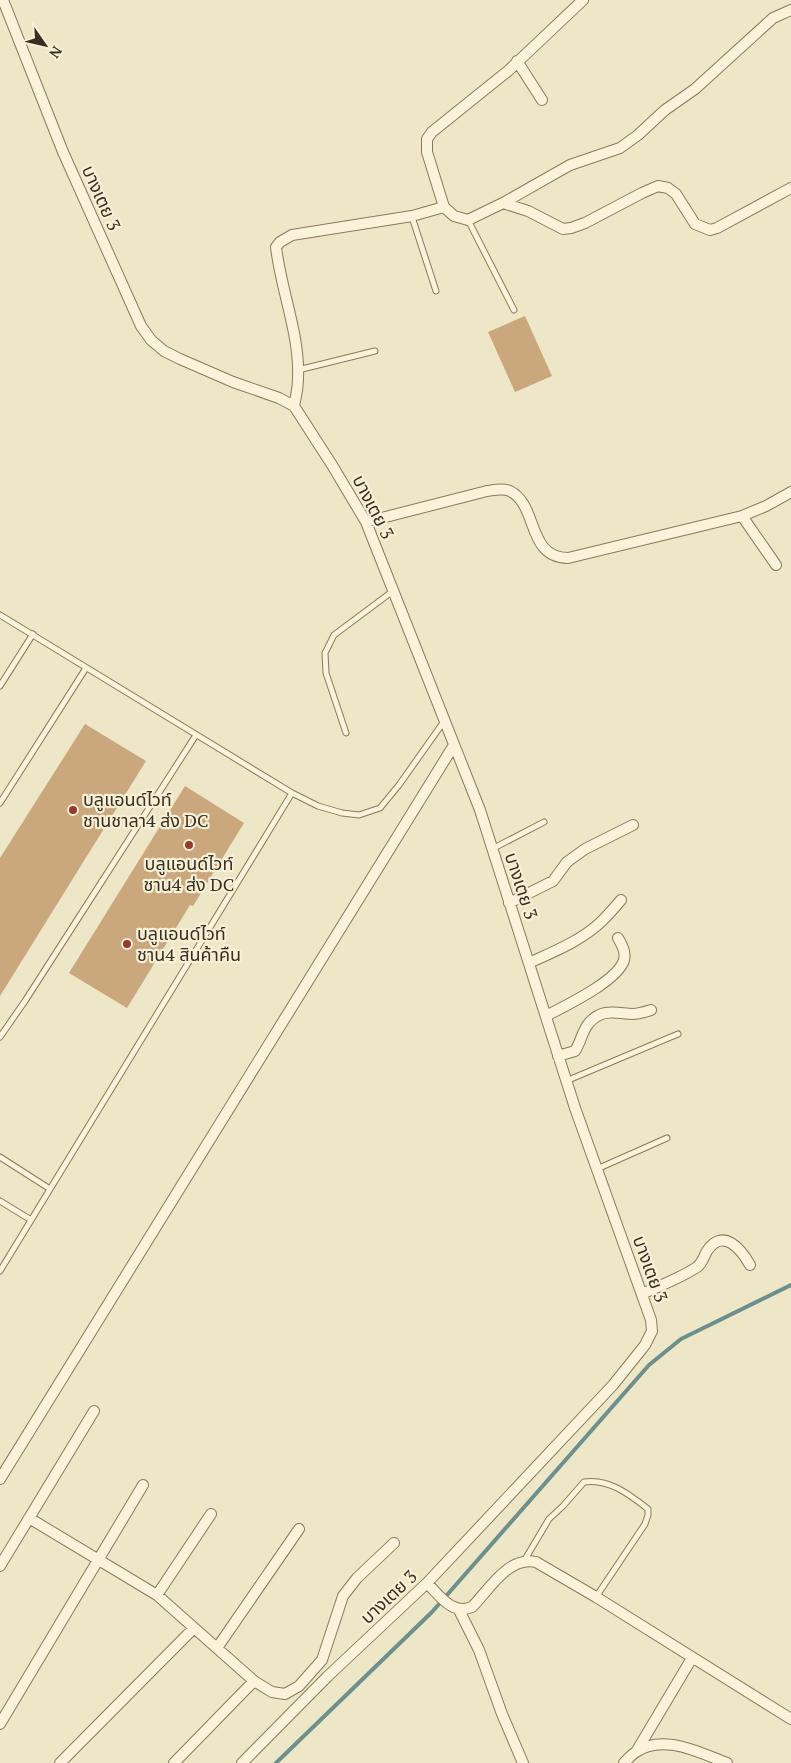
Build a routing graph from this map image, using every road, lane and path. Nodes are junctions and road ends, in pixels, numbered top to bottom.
1 (583, 0) edge
2 (2, 1) edge
3 (791, 10) edge
4 (517, 62) junction
5 (542, 100) dead end
6 (791, 188) edge
7 (503, 203) junction
8 (444, 206) junction
9 (412, 216) junction
10 (468, 220) junction
11 (436, 291) dead end
12 (514, 310) dead end
13 (374, 351) dead end
14 (298, 370) junction
15 (294, 406) junction
16 (791, 492) edge
17 (742, 516) junction
18 (366, 522) junction
19 (776, 565) dead end
20 (394, 590) junction
21 (0, 615) edge
22 (33, 634) junction
23 (86, 668) junction
24 (0, 686) edge
25 (445, 720) junction
26 (346, 733) dead end
27 (196, 735) junction
28 (454, 745) junction
29 (292, 794) junction
30 (0, 803) edge
31 (544, 822) dead end
32 (633, 824) dead end
33 (492, 849) junction
34 (620, 900) dead end
35 (509, 903) junction
36 (618, 938) dead end
37 (529, 963) junction
38 (651, 1010) dead end
39 (546, 1016) junction
40 (678, 1034) dead end
41 (0, 1037) edge
42 (558, 1056) junction
43 (566, 1081) junction
44 (667, 1138) dead end
45 (0, 1158) edge
46 (596, 1169) junction
47 (50, 1189) junction
48 (0, 1201) edge
49 (31, 1220) junction
50 (750, 1264) dead end
51 (0, 1271) edge
52 (642, 1294) junction
53 (94, 1411) dead end
54 (0, 1478) edge
55 (143, 1485) dead end
56 (211, 1514) dead end
57 (29, 1518) junction
58 (299, 1529) dead end
59 (394, 1543) dead end
60 (98, 1560) junction
61 (524, 1562) junction
62 (0, 1566) edge
63 (428, 1583) junction
64 (157, 1595) junction
65 (596, 1597) junction
66 (454, 1608) junction
67 (194, 1628) junction
68 (217, 1648) junction
69 (692, 1658) junction
70 (254, 1681) junction
71 (791, 1719) edge
72 (0, 1724) edge
73 (635, 1752) junction
74 (60, 1763) edge
75 (174, 1763) edge
76 (242, 1763) edge
77 (523, 1763) edge
78 (624, 1763) edge
79 (727, 1763) edge

1 - 4 street
2 - 15 street, บางเตย 3
3 - 7 street
4 - 5 street
4 - 8 street
6 - 7 street
7 - 10 street
8 - 9 street
8 - 10 street
9 - 11 lane
9 - 14 street
10 - 12 lane
13 - 14 lane
14 - 15 street
15 - 18 street, บางเตย 3
16 - 17 street
17 - 18 street
17 - 19 street
18 - 20 street, บางเตย 3
20 - 25 street, บางเตย 3
20 - 26 lane
21 - 22 lane
22 - 23 lane
22 - 24 lane
23 - 27 lane
23 - 30 lane
25 - 28 street, บางเตย 3
25 - 29 lane
27 - 29 lane
27 - 41 lane
28 - 33 street, บางเตย 3
28 - 54 street
29 - 47 lane
31 - 33 lane
32 - 35 street
33 - 35 street, บางเตย 3
34 - 37 street
35 - 37 street, บางเตย 3
36 - 39 street
37 - 39 street, บางเตย 3
38 - 42 street
39 - 42 street, บางเตย 3
40 - 43 lane
42 - 43 street, บางเตย 3
43 - 46 street, บางเตย 3
44 - 46 lane
45 - 47 lane
46 - 52 street, บางเตย 3
47 - 49 lane
48 - 49 lane
49 - 51 lane
50 - 52 street
52 - 63 street, บางเตย 3
53 - 57 street
55 - 60 street
56 - 64 street
57 - 60 street
57 - 62 street
58 - 68 street
59 - 70 street
60 - 64 street
60 - 72 street
61 - 65 street
61 - 65 lane
61 - 66 street
63 - 66 street
63 - 76 street, บางเตย 3
64 - 67 street
65 - 69 street
66 - 77 street
67 - 68 street
67 - 74 street
68 - 70 street
69 - 71 street
69 - 73 street
70 - 75 street
73 - 78 street
73 - 79 street

